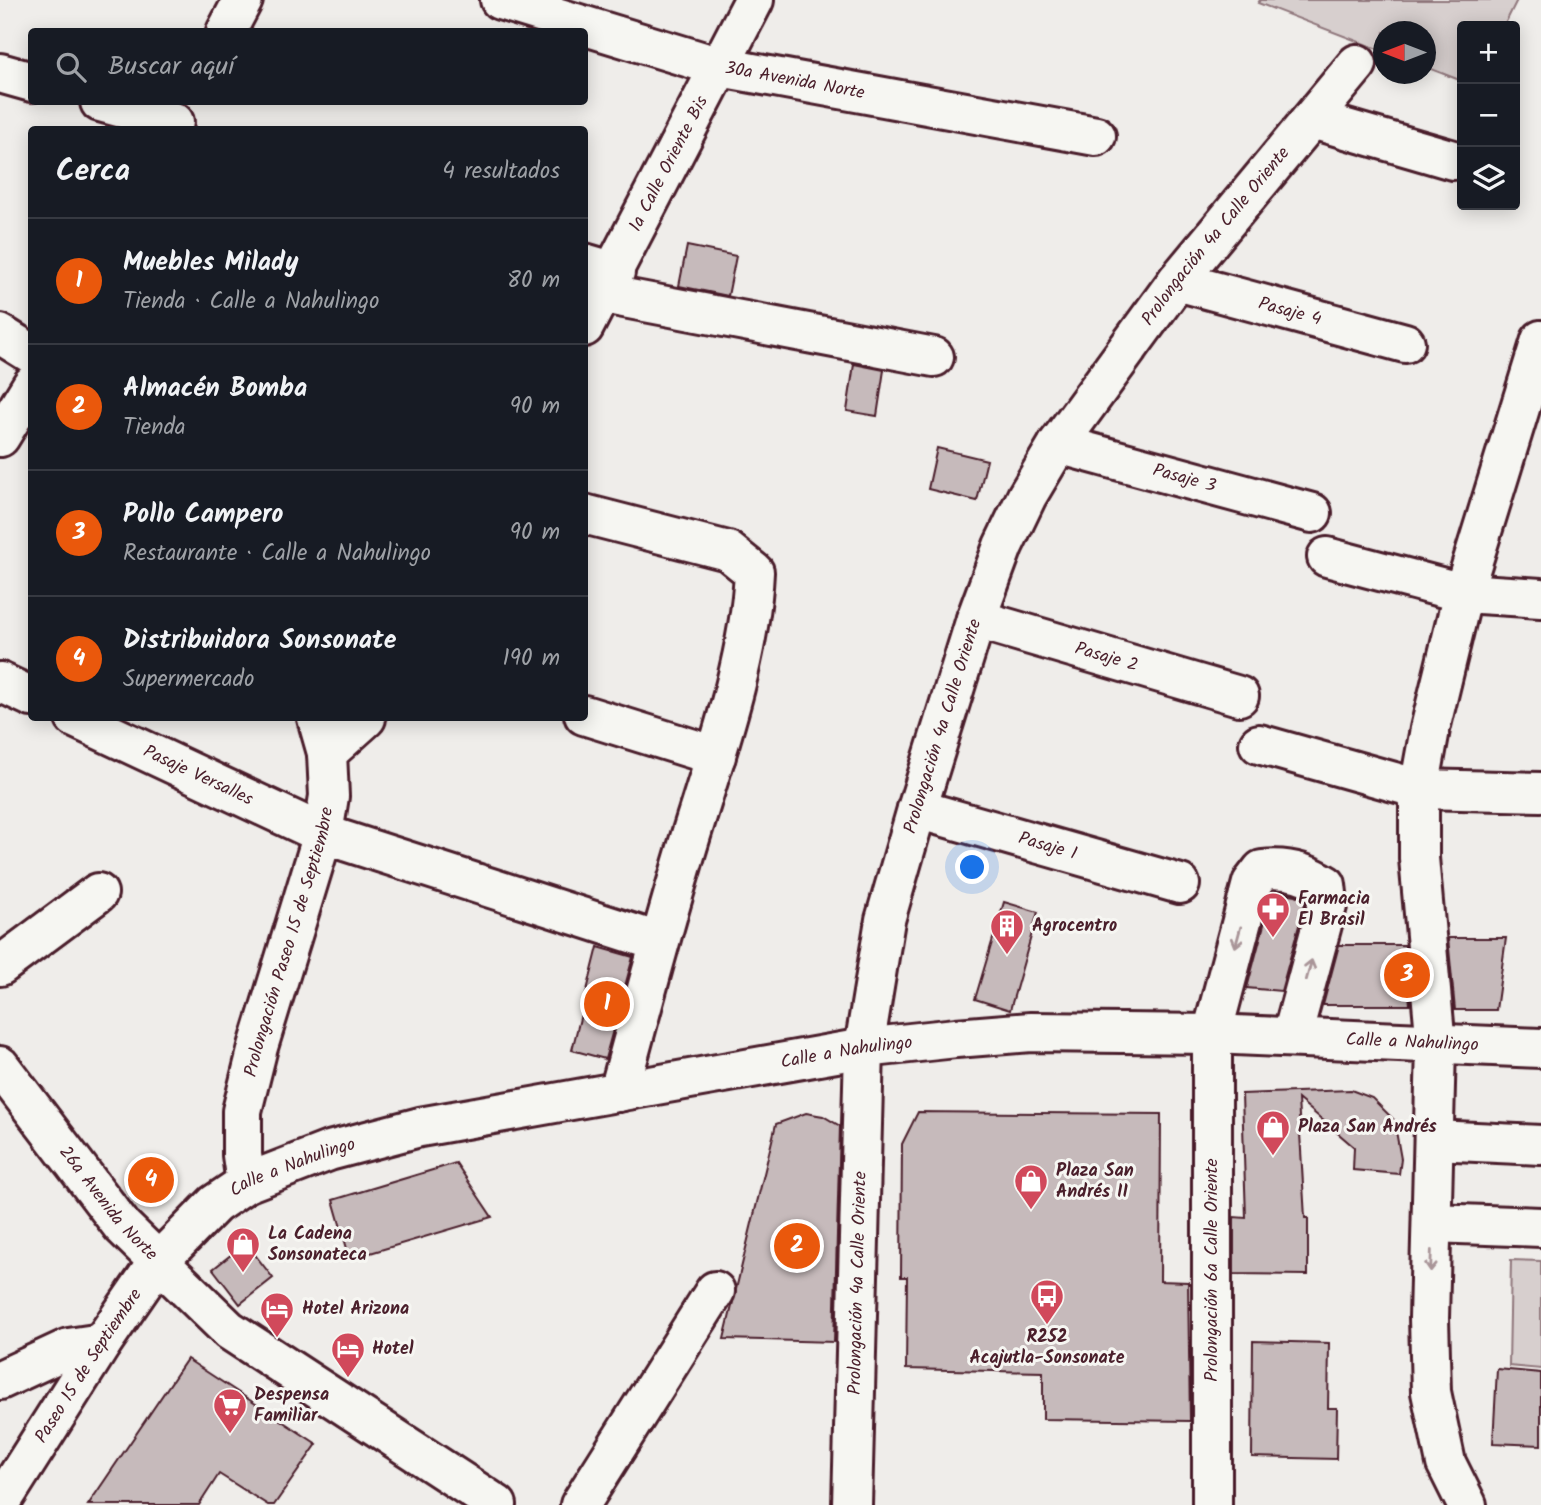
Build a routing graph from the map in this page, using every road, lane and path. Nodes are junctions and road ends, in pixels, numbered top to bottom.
1 (243, 0) edge
2 (500, 0) edge
3 (754, 0) edge
4 (228, 28) edge
5 (1357, 64) dead end
6 (720, 67) junction
7 (0, 73) edge
8 (28, 81) edge
9 (114, 105) edge
10 (177, 118) edge
11 (1312, 119) junction
12 (1096, 136) dead end
13 (1453, 160) dead end
14 (601, 276) edge
15 (1177, 281) junction
16 (588, 315) edge
17 (0, 334) edge
18 (1541, 340) edge
19 (1405, 343) dead end
20 (28, 352) edge
21 (934, 357) dead end
22 (28, 392) edge
23 (1532, 400) edge
24 (0, 438) edge
25 (1058, 444) junction
26 (1312, 513) dead end
27 (588, 515) edge
28 (1327, 557) dead end
29 (1463, 593) junction
30 (1541, 598) edge
31 (976, 619) junction
32 (0, 682) edge
33 (28, 695) edge
34 (1239, 696) dead end
35 (588, 716) edge
36 (81, 721) edge
37 (358, 721) edge
38 (322, 735) edge
39 (1259, 744) dead end
40 (716, 756) junction
41 (1419, 789) junction
42 (1541, 792) edge
43 (917, 809) junction
44 (323, 834) junction
45 (1180, 884) dead end
46 (98, 893) dead end
47 (659, 942) junction
48 (0, 966) edge
49 (1212, 1034) junction
50 (1292, 1036) junction
51 (1436, 1045) junction
52 (864, 1048) junction
53 (1541, 1048) edge
54 (0, 1066) edge
55 (619, 1092) junction
56 (1434, 1140) junction
57 (1541, 1145) edge
58 (246, 1183) junction
59 (1432, 1223) junction
60 (1541, 1227) edge
61 (186, 1234) joint
62 (157, 1264) junction
63 (715, 1291) dead end
64 (102, 1343) junction
65 (0, 1380) edge
66 (0, 1504) edge
67 (497, 1505) edge
68 (580, 1505) edge
69 (852, 1505) edge
70 (1212, 1505) edge
71 (1467, 1505) edge

1 - 4 street
2 - 6 street, 30a Avenida Norte
3 - 6 street, 1a Calle Oriente Bis
5 - 11 street, Prolongación 4a Calle Oriente
6 - 12 street, 30a Avenida Norte
6 - 14 street, 1a Calle Oriente Bis
7 - 8 street
9 - 10 street
11 - 13 street
11 - 15 street, Prolongación 4a Calle Oriente
14 - 16 street, 1a Calle Oriente Bis
14 - 21 street
15 - 19 street, Pasaje 4
15 - 25 street, Prolongación 4a Calle Oriente
17 - 20 street
18 - 23 street
22 - 24 street
23 - 29 street
25 - 26 street, Pasaje 3
25 - 31 street, Prolongación 4a Calle Oriente
27 - 40 street
28 - 29 street
29 - 30 street
29 - 41 street
31 - 34 street, Pasaje 2
31 - 43 street, Prolongación 4a Calle Oriente
32 - 33 street
35 - 40 street
36 - 44 street, Pasaje Versalles
37 - 38 street, Prolongación Paseo 15 de Septiembre
38 - 44 street, Prolongación Paseo 15 de Septiembre
39 - 41 street
40 - 47 street
41 - 42 street
41 - 51 street
43 - 45 street, Pasaje 1
43 - 52 street, Prolongación 4a Calle Oriente
44 - 47 street, Pasaje Versalles
44 - 58 street, Prolongación Paseo 15 de Septiembre
46 - 48 street
47 - 55 street
49 - 50 street, Calle a Nahulingo
50 -> 49 street, Prolongación 6a Calle Oriente
49 - 52 street, Calle a Nahulingo
49 - 70 street, Prolongación 6a Calle Oriente
50 - 51 street, Calle a Nahulingo
51 - 53 street, Calle a Nahulingo
51 - 56 street
52 - 55 street, Calle a Nahulingo
52 - 69 street, Prolongación 4a Calle Oriente
54 - 62 street, 26a Avenida Norte
55 - 58 street, Calle a Nahulingo
56 - 57 street
56 - 59 street
58 - 61 street, Calle a Nahulingo
59 - 60 street
59 -> 71 street
61 - 62 street, Paseo 15 de Septiembre
62 - 64 street, Paseo 15 de Septiembre
62 - 67 street, 26a Avenida Norte
63 - 68 street
64 - 65 street
64 - 66 street, Paseo 15 de Septiembre

